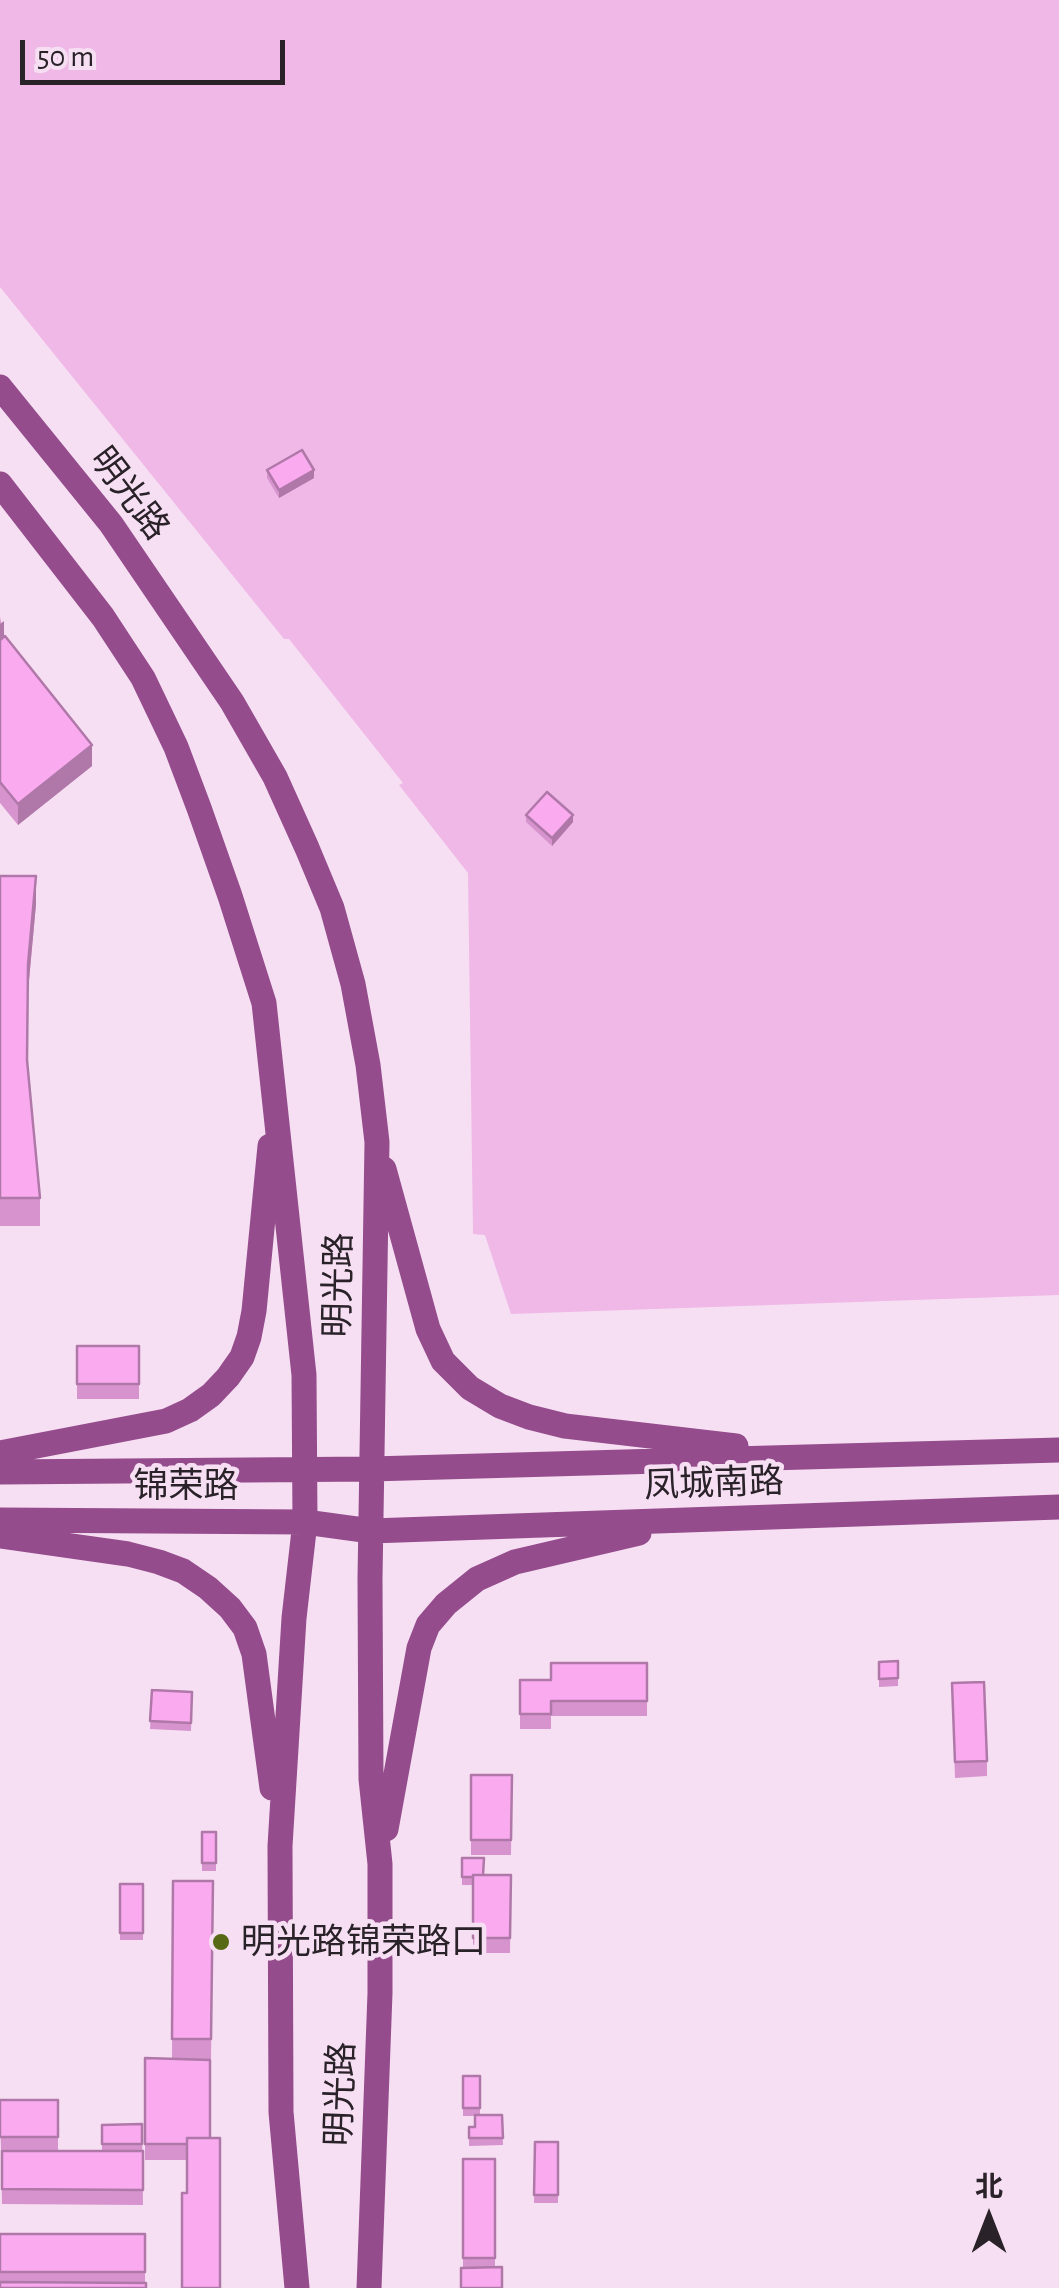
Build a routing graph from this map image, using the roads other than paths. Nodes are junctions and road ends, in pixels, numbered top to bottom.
1 (0, 387) edge
2 (0, 484) edge
3 (275, 1096) junction
4 (377, 1142) junction
5 (1059, 1450) edge
6 (0, 1453) edge
7 (826, 1457) junction
8 (372, 1469) junction
9 (306, 1470) junction
10 (0, 1472) edge
11 (1059, 1507) edge
12 (0, 1520) edge
13 (694, 1520) junction
14 (305, 1522) junction
15 (372, 1531) junction
16 (0, 1536) edge
17 (280, 1846) junction
18 (380, 1864) junction
19 (296, 2288) edge
20 (369, 2288) edge

1 - 4 street, 明光路
2 - 3 street, 明光路
3 - 6 street
3 - 9 street, 明光路
4 - 7 street
4 - 8 street, 明光路
5 - 7 street, 凤城南路
7 - 8 street, 凤城南路
8 - 9 street, 锦荣路
8 - 15 street, 明光路
9 - 10 street, 锦荣路
9 - 14 street, 明光路
11 - 13 street, 凤城南路
12 - 14 street, 锦荣路
13 - 15 street, 凤城南路
13 - 18 street
14 - 15 street, 锦荣路
14 - 17 street, 明光路
15 - 18 street, 明光路
16 - 17 street
17 - 19 street, 明光路
18 - 20 street, 明光路

